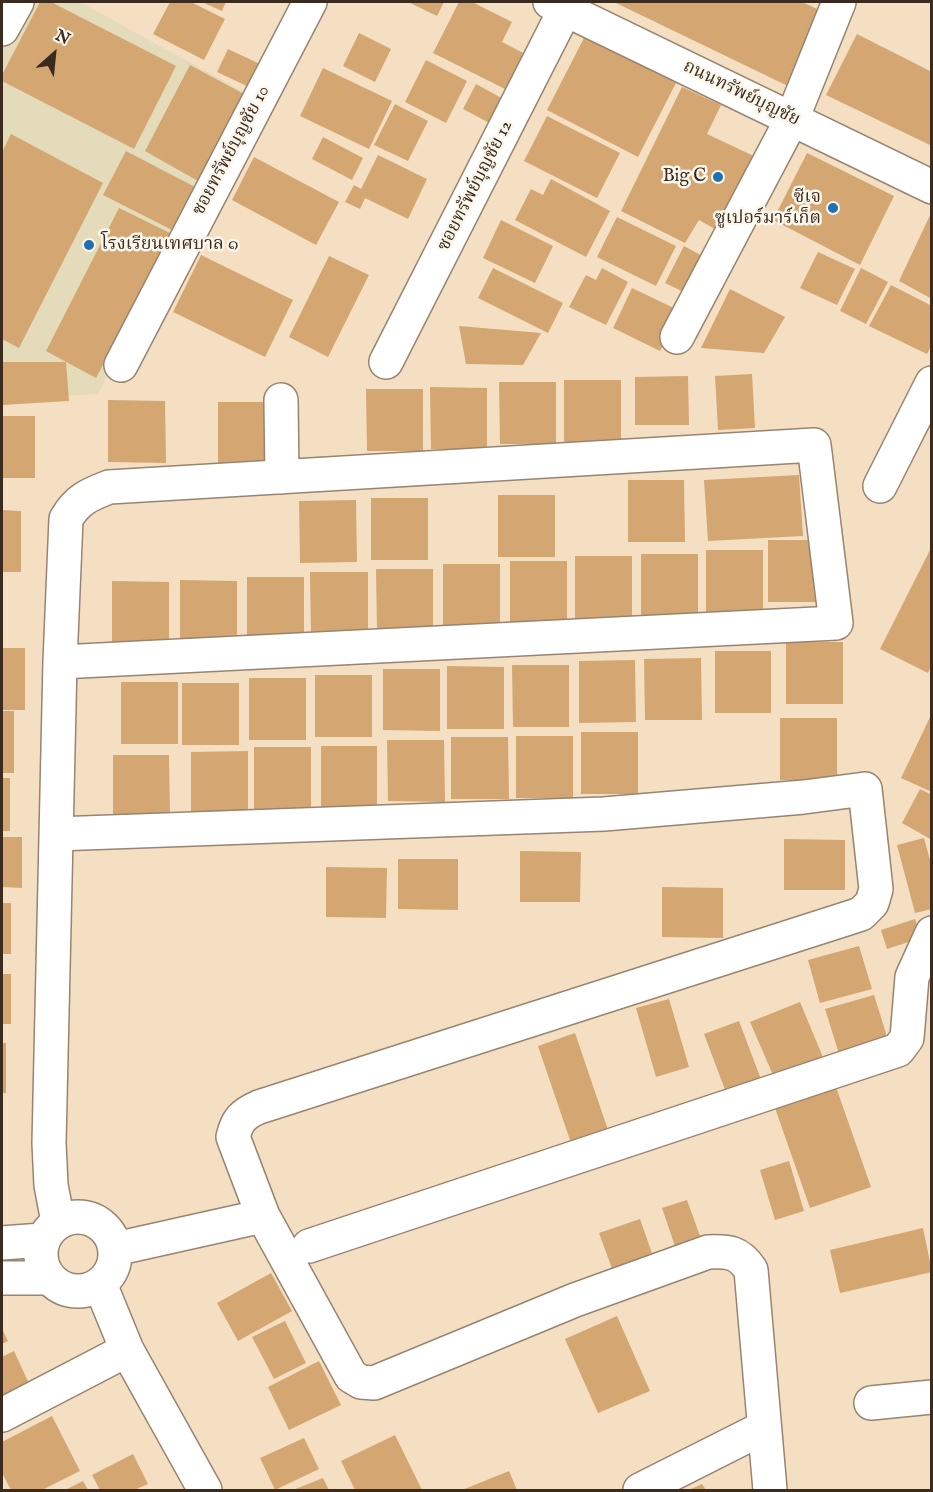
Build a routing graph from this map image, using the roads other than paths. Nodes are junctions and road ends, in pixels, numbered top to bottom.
1 (17, 2) edge
2 (310, 2) edge
3 (839, 2) edge
4 (562, 4) edge
5 (2, 29) edge
6 (792, 119) junction
7 (932, 187) edge
8 (677, 337) dead end
9 (386, 362) dead end
10 (121, 365) dead end
11 (932, 383) edge
12 (280, 400) dead end
13 (282, 477) junction
14 (880, 486) dead end
15 (60, 662) junction
16 (56, 834) junction
17 (932, 933) edge
18 (263, 1216) junction
19 (50, 1231) junction
20 (2, 1243) edge
21 (309, 1246) dead end
22 (115, 1249) junction
23 (2, 1278) edge
24 (49, 1278) junction
25 (100, 1284) junction
26 (127, 1350) junction
27 (932, 1397) edge
28 (871, 1403) dead end
29 (2, 1415) edge
30 (763, 1428) junction
31 (205, 1491) edge
32 (640, 1491) edge
33 (770, 1491) edge

1 - 5 street
2 - 10 street, ซอยทรัพย์บุญชัย 10
3 - 6 street
4 - 6 street, ถนนทรัพย์บุญชัย
4 - 9 street, ซอยทรัพย์บุญชัย 12
6 - 7 street, ถนนทรัพย์บุญชัย
6 - 8 street
11 - 14 street
12 - 13 street
13 - 15 street
13 - 15 street
15 - 16 street
16 - 18 street
16 - 19 street
17 - 21 street
18 - 22 street
18 - 30 street
19 - 20 street
19 - 22 street
19 - 24 street
22 - 25 street
23 - 24 street
24 - 25 street
25 - 26 street
26 - 29 street
26 - 31 street
27 - 28 street
30 - 32 street
30 - 33 street

